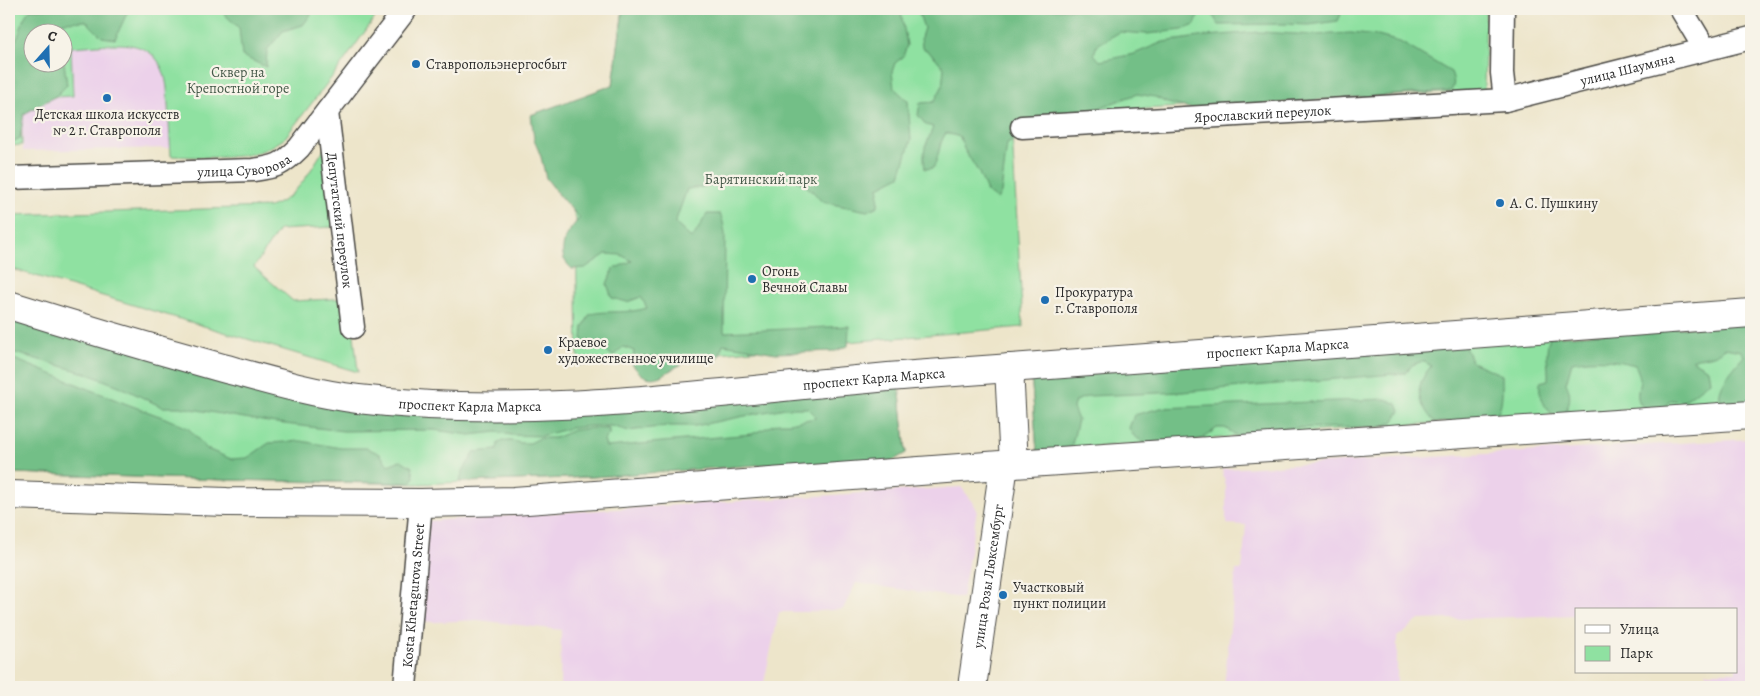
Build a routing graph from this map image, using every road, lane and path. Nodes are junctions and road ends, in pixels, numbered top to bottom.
1 (406, 9) edge
2 (1503, 9) edge
3 (1681, 9) edge
4 (1751, 38) edge
5 (1705, 49) junction
6 (1504, 100) junction
7 (327, 112) junction
8 (1022, 127) dead end
9 (9, 178) edge
10 (9, 305) edge
11 (1751, 313) edge
12 (353, 327) dead end
13 (1009, 368) junction
14 (1751, 415) edge
15 (1009, 464) junction
16 (9, 495) edge
17 (421, 504) junction
18 (405, 687) edge
19 (972, 687) edge

1 - 7 street, улица Суворова
2 - 6 street
3 - 5 street
4 - 5 street, улица Шаумяна
5 - 6 street, улица Шаумяна
6 - 8 street, Ярославский переулок
7 - 9 street, улица Суворова
7 - 12 street, Депутатский переулок
10 - 13 main road, проспект Карла Маркса
11 - 13 main road, проспект Карла Маркса
13 - 15 main road, улица Розы Люксембург
14 - 15 main road
15 - 17 main road
15 - 19 main road, улица Розы Люксембург
16 - 17 main road
17 - 18 street, Kosta Khetagurova Street

